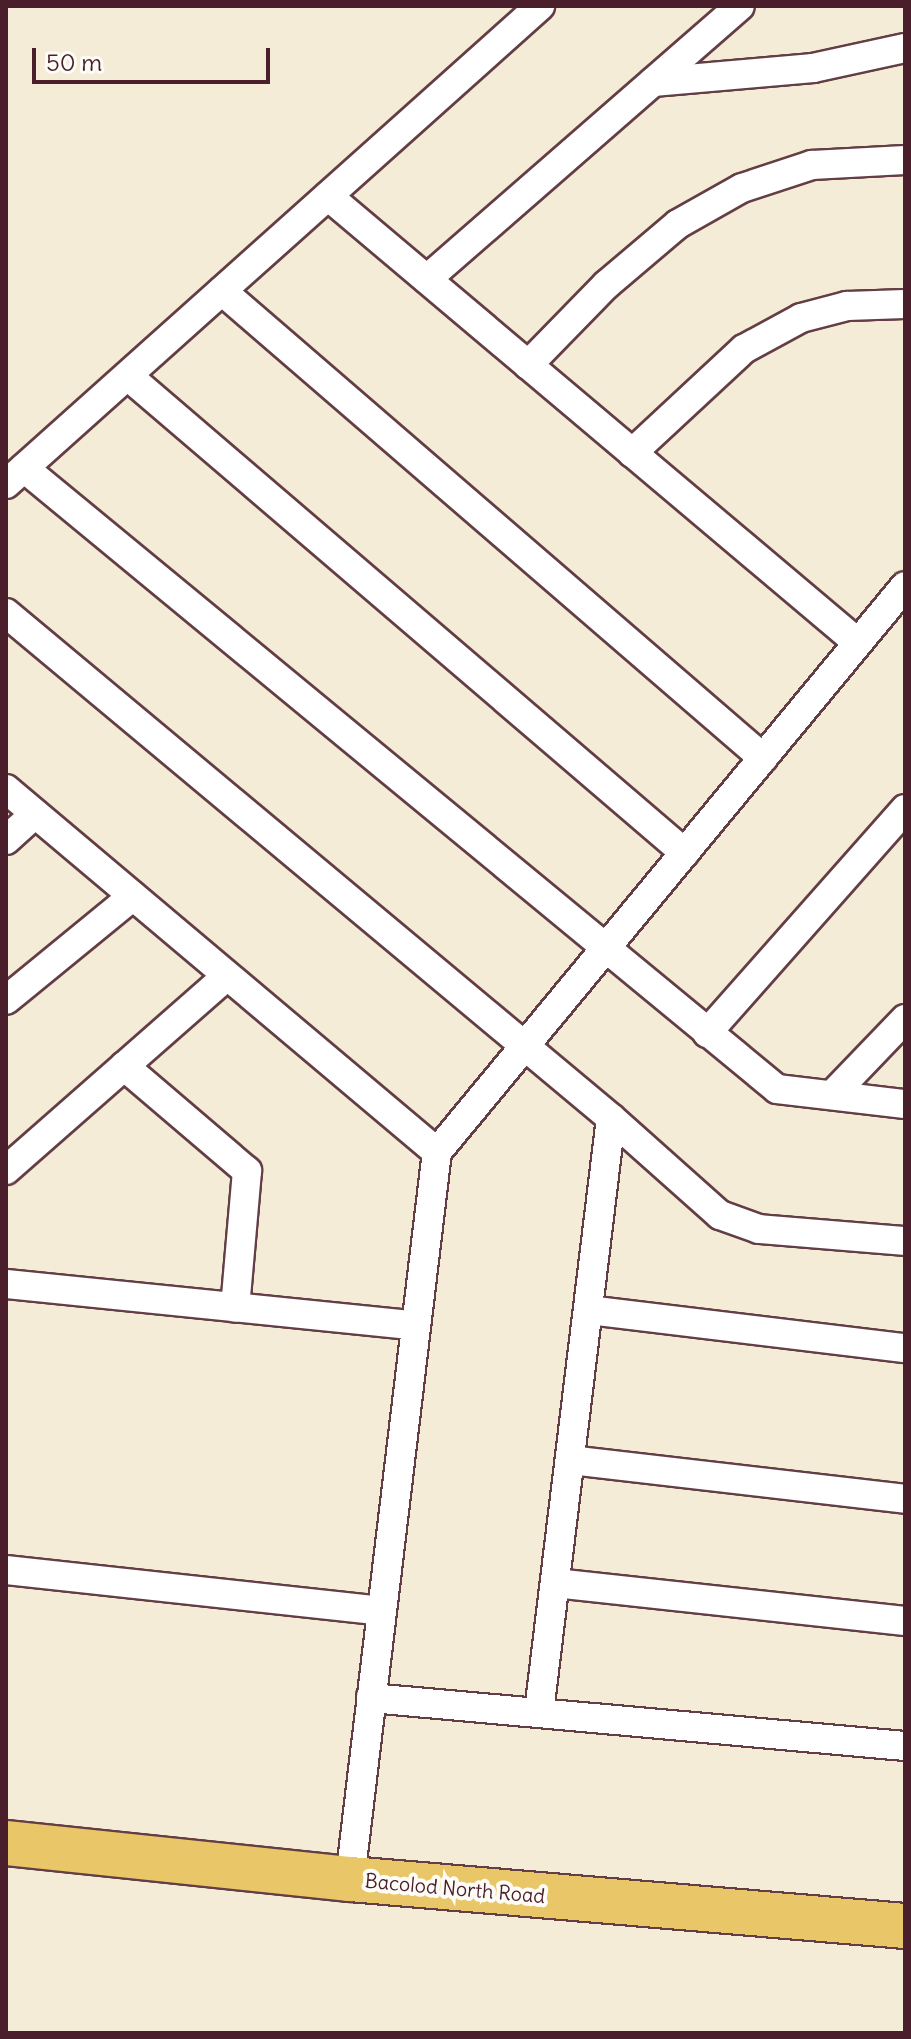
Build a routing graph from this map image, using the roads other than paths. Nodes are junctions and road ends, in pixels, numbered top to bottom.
1 (540, 6) edge
2 (740, 6) edge
3 (905, 48) edge
4 (653, 82) junction
5 (905, 160) edge
6 (328, 196) junction
7 (427, 279) junction
8 (222, 291) junction
9 (905, 304) edge
10 (528, 365) junction
11 (128, 376) junction
12 (632, 453) junction
13 (15, 476) edge
14 (905, 586) edge
15 (6, 613) edge
16 (858, 643) junction
17 (763, 758) junction
18 (6, 789) edge
19 (905, 809) edge
20 (35, 814) junction
21 (6, 840) edge
22 (685, 853) junction
23 (133, 896) junction
24 (604, 949) junction
25 (227, 976) junction
26 (6, 1000) edge
27 (905, 1019) edge
28 (707, 1033) junction
29 (525, 1046) junction
30 (124, 1066) junction
31 (835, 1092) junction
32 (905, 1104) edge
33 (611, 1118) junction
34 (437, 1152) junction
35 (6, 1170) edge
36 (905, 1241) edge
37 (6, 1284) edge
38 (235, 1307) junction
39 (589, 1310) junction
40 (416, 1326) junction
41 (905, 1348) edge
42 (570, 1460) junction
43 (905, 1499) edge
44 (6, 1570) edge
45 (555, 1583) junction
46 (382, 1611) junction
47 (905, 1621) edge
48 (371, 1698) junction
49 (539, 1712) junction
50 (905, 1746) edge
51 (6, 1843) edge
52 (350, 1879) junction
53 (905, 1926) edge

1 - 6 street
2 - 4 street
3 - 4 street
4 - 7 street
5 - 10 street
6 - 7 street
6 - 8 street
7 - 10 street
8 - 11 street
8 - 17 street
9 - 12 street
10 - 12 street
11 - 13 street
11 - 22 street
12 - 16 street
13 - 24 street
14 - 16 street
15 - 29 street
16 - 17 street
17 - 22 street
18 - 20 street
19 - 28 street
20 - 21 street
20 - 23 street
22 - 24 street
23 - 25 street
23 - 26 street
24 - 28 street
24 - 29 street
25 - 30 street
25 - 34 street
27 - 31 street
28 - 31 street
29 - 33 street
29 - 34 street
30 - 35 street
30 - 38 street
31 - 32 street
33 - 36 street
33 - 39 street
34 - 40 street
37 - 38 street
38 - 40 street
39 - 41 street
39 - 42 street
40 - 46 street
42 - 43 street
42 - 45 street
44 - 46 street
45 - 47 street
45 - 49 street
46 - 48 street
48 - 49 street
48 - 52 street
49 - 50 street
51 - 52 highway, Bacolod North Road
52 - 53 highway, Bacolod North Road

